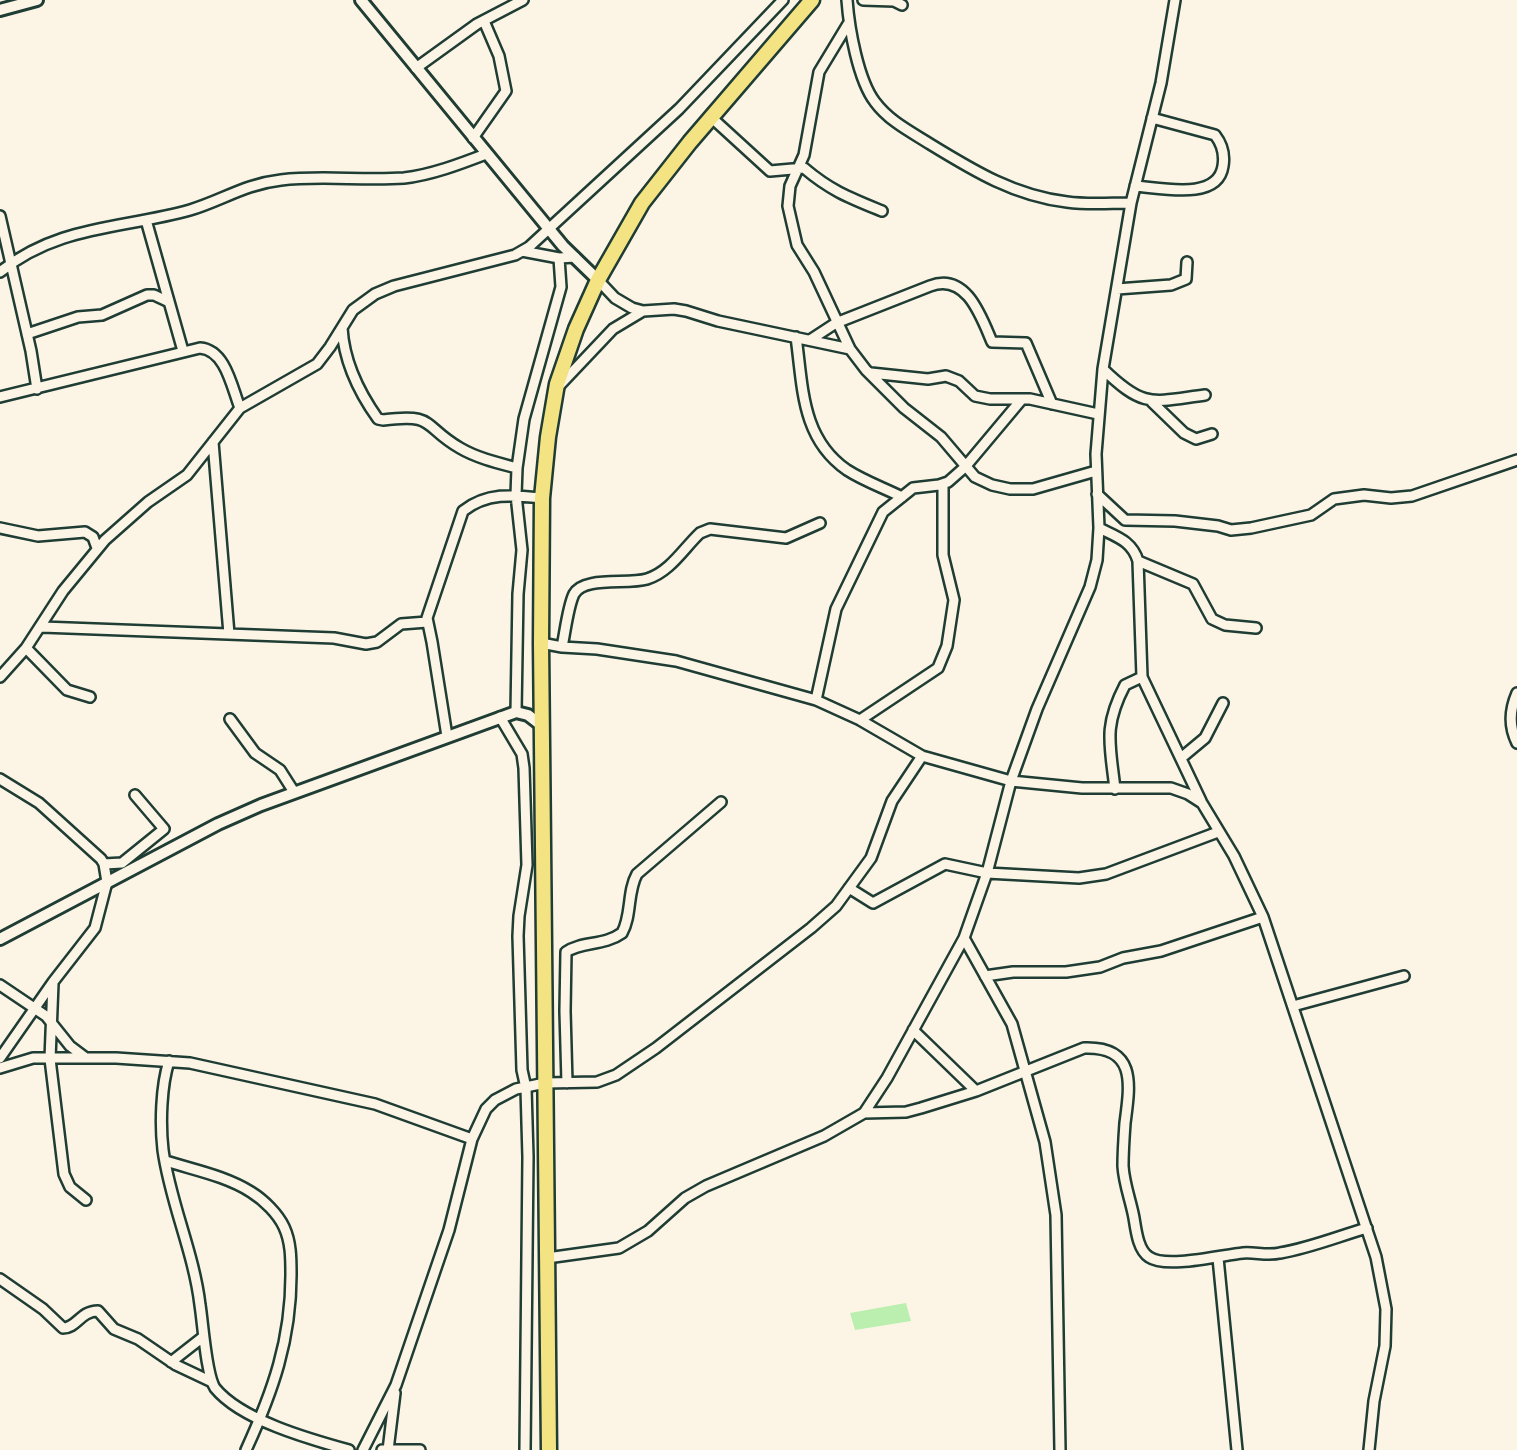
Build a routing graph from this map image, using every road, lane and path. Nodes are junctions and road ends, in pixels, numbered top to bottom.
1 (37, 0) edge
2 (361, 0) edge
3 (523, 0) edge
4 (782, 0) edge
5 (812, 0) edge
6 (847, 0) edge
7 (863, 0) edge
8 (1175, 0) edge
9 (902, 5) dead end
10 (0, 10) edge
11 (484, 21) junction
12 (848, 24) junction
13 (416, 68) junction
14 (712, 118) junction
15 (1152, 118) junction
16 (473, 138) junction
17 (486, 154) junction
18 (799, 169) junction
19 (1135, 187) junction
20 (1132, 203) junction
21 (882, 211) dead end
22 (0, 216) edge
23 (146, 220) junction
24 (548, 228) junction
25 (522, 251) junction
26 (575, 257) junction
27 (559, 258) junction
28 (1187, 262) dead end
29 (11, 263) junction
30 (0, 272) edge
31 (598, 280) junction
32 (1117, 289) junction
33 (169, 302) junction
34 (643, 311) junction
35 (836, 323) junction
36 (342, 326) junction
37 (27, 334) junction
38 (796, 337) junction
39 (810, 340) junction
40 (850, 349) junction
41 (183, 351) junction
42 (1104, 369) junction
43 (869, 373) junction
44 (556, 388) junction
45 (37, 389) junction
46 (1205, 394) dead end
47 (0, 397) edge
48 (1022, 399) junction
49 (1152, 402) junction
50 (1052, 404) junction
51 (240, 408) junction
52 (1098, 414) junction
53 (1212, 434) dead end
54 (213, 442) junction
55 (1517, 460) edge
56 (965, 467) junction
57 (517, 468) junction
58 (1096, 471) junction
59 (943, 484) junction
60 (1097, 494) junction
61 (516, 495) junction
62 (902, 497) junction
63 (542, 498) junction
64 (820, 523) dead end
65 (0, 528) edge
66 (1099, 528) junction
67 (97, 548) junction
68 (1138, 561) junction
69 (427, 622) junction
70 (42, 627) junction
71 (1256, 628) dead end
72 (229, 634) junction
73 (541, 643) junction
74 (562, 647) junction
75 (26, 648) junction
76 (0, 677) edge
77 (1142, 677) junction
78 (1517, 693) edge
79 (90, 697) dead end
80 (816, 700) junction
81 (1223, 703) dead end
82 (516, 712) junction
83 (500, 717) junction
84 (230, 719) dead end
85 (860, 720) junction
86 (541, 725) junction
87 (447, 736) junction
88 (1517, 743) edge
89 (922, 756) junction
90 (1181, 758) junction
91 (0, 779) edge
92 (1011, 780) junction
93 (1115, 789) junction
94 (294, 792) junction
95 (135, 795) dead end
96 (721, 802) dead end
97 (1202, 803) junction
98 (1218, 832) junction
99 (104, 864) junction
100 (987, 873) junction
101 (107, 882) junction
102 (849, 888) junction
103 (1263, 917) junction
104 (964, 938) junction
105 (0, 939) edge
106 (985, 976) junction
107 (1404, 976) dead end
108 (53, 982) junction
109 (0, 985) edge
110 (1293, 1006) junction
111 (35, 1007) junction
112 (51, 1021) junction
113 (914, 1030) junction
114 (0, 1058) edge
115 (50, 1059) junction
116 (88, 1059) junction
117 (169, 1061) junction
118 (0, 1068) edge
119 (1026, 1069) junction
120 (545, 1083) junction
121 (567, 1083) junction
122 (526, 1088) junction
123 (976, 1091) junction
124 (864, 1113) junction
125 (471, 1139) junction
126 (166, 1161) junction
127 (86, 1200) dead end
128 (1367, 1228) junction
129 (547, 1258) junction
130 (1219, 1258) junction
131 (0, 1279) edge
132 (203, 1337) junction
133 (171, 1362) junction
134 (212, 1382) junction
135 (396, 1385) junction
136 (260, 1420) junction
137 (246, 1450) edge
138 (348, 1450) edge
139 (363, 1450) edge
140 (386, 1450) edge
141 (420, 1450) edge
142 (525, 1450) edge
143 (549, 1450) edge
144 (1060, 1450) edge
145 (1237, 1450) edge
146 (1369, 1450) edge

1 - 10 street
2 - 13 street
3 - 11 street
4 - 24 street
5 - 14 main road
6 - 12 street
7 - 9 street
8 - 15 street
11 - 13 street
11 - 16 street
12 - 18 street
12 - 20 street
13 - 16 street
14 - 18 street
14 - 31 main road
15 - 19 street
15 - 19 street
16 - 17 street
17 - 23 street
17 - 24 street
18 - 21 street
18 - 35 street
19 - 20 street
20 - 32 street
22 - 29 street
23 - 29 street
23 - 33 street
24 - 25 street
24 - 26 street
25 - 27 street
25 - 36 street
26 - 27 street
26 - 31 street
27 - 57 street
28 - 32 street
29 - 30 street
29 - 37 street
31 - 34 street
31 - 44 main road
32 - 42 street
33 - 37 street
33 - 41 street
34 - 38 street
34 - 44 street
35 - 39 street
35 - 40 street
35 - 50 street
36 - 51 street
36 - 57 street
37 - 45 street
38 - 39 street
38 - 62 street
39 - 40 street
40 - 43 street
41 - 45 street
41 - 51 street
42 - 49 street
42 - 52 street
43 - 48 street
43 - 56 street
44 - 63 main road
45 - 47 street
46 - 49 street
48 - 50 street
48 - 56 street
49 - 53 street
50 - 52 street
51 - 54 street
52 - 58 street
54 - 67 street
54 - 72 street
55 - 60 street
56 - 58 street
56 - 59 street
57 - 61 street
58 - 60 street
59 - 62 street
59 - 85 street
60 - 66 street
61 - 63 street
61 - 69 street
61 - 82 street
62 - 80 street
63 - 73 main road
64 - 74 street
65 - 67 street
66 - 68 street
66 - 92 street
67 - 70 street
68 - 71 street
68 - 77 street
69 - 72 street
69 - 87 street
70 - 72 street
70 - 75 street
73 - 74 street
73 - 86 main road
74 - 80 street
75 - 76 street
75 - 79 street
77 - 90 street
77 - 93 street
78 - 88 street
80 - 85 street
81 - 90 street
82 - 83 street
82 - 86 street
83 - 87 street
83 - 122 street
84 - 94 street
85 - 89 street
86 - 120 main road
87 - 94 street
89 - 92 street
89 - 102 street
90 - 97 street
91 - 99 street
92 - 93 street
92 - 100 street
93 - 97 street
94 - 101 street
95 - 99 street
96 - 121 street
97 - 98 street
98 - 100 street
98 - 103 street
99 - 101 street
100 - 102 street
100 - 104 street
101 - 105 street
101 - 108 street
102 - 121 street
103 - 106 street
103 - 110 street
104 - 106 street
104 - 113 street
106 - 119 street
107 - 110 street
108 - 111 street
108 - 112 street
109 - 111 street
110 - 128 street
111 - 112 street
111 - 114 street
112 - 115 street
112 - 116 street
113 - 123 street
113 - 124 street
115 - 116 street
115 - 118 street
115 - 127 street
116 - 117 street
117 - 125 street
117 - 126 street
119 - 123 street
119 - 130 street
119 - 144 street
120 - 121 street
120 - 122 street
120 - 129 main road
122 - 125 street
122 - 142 street
123 - 124 street
124 - 129 street
125 - 135 street
126 - 132 street
126 - 136 street
128 - 130 street
128 - 146 street
129 - 143 main road
130 - 145 street
131 - 133 street
132 - 133 street
132 - 134 street
133 - 134 street
134 - 136 street
135 - 139 street
135 - 140 street
136 - 137 street
136 - 138 street
140 - 141 street

